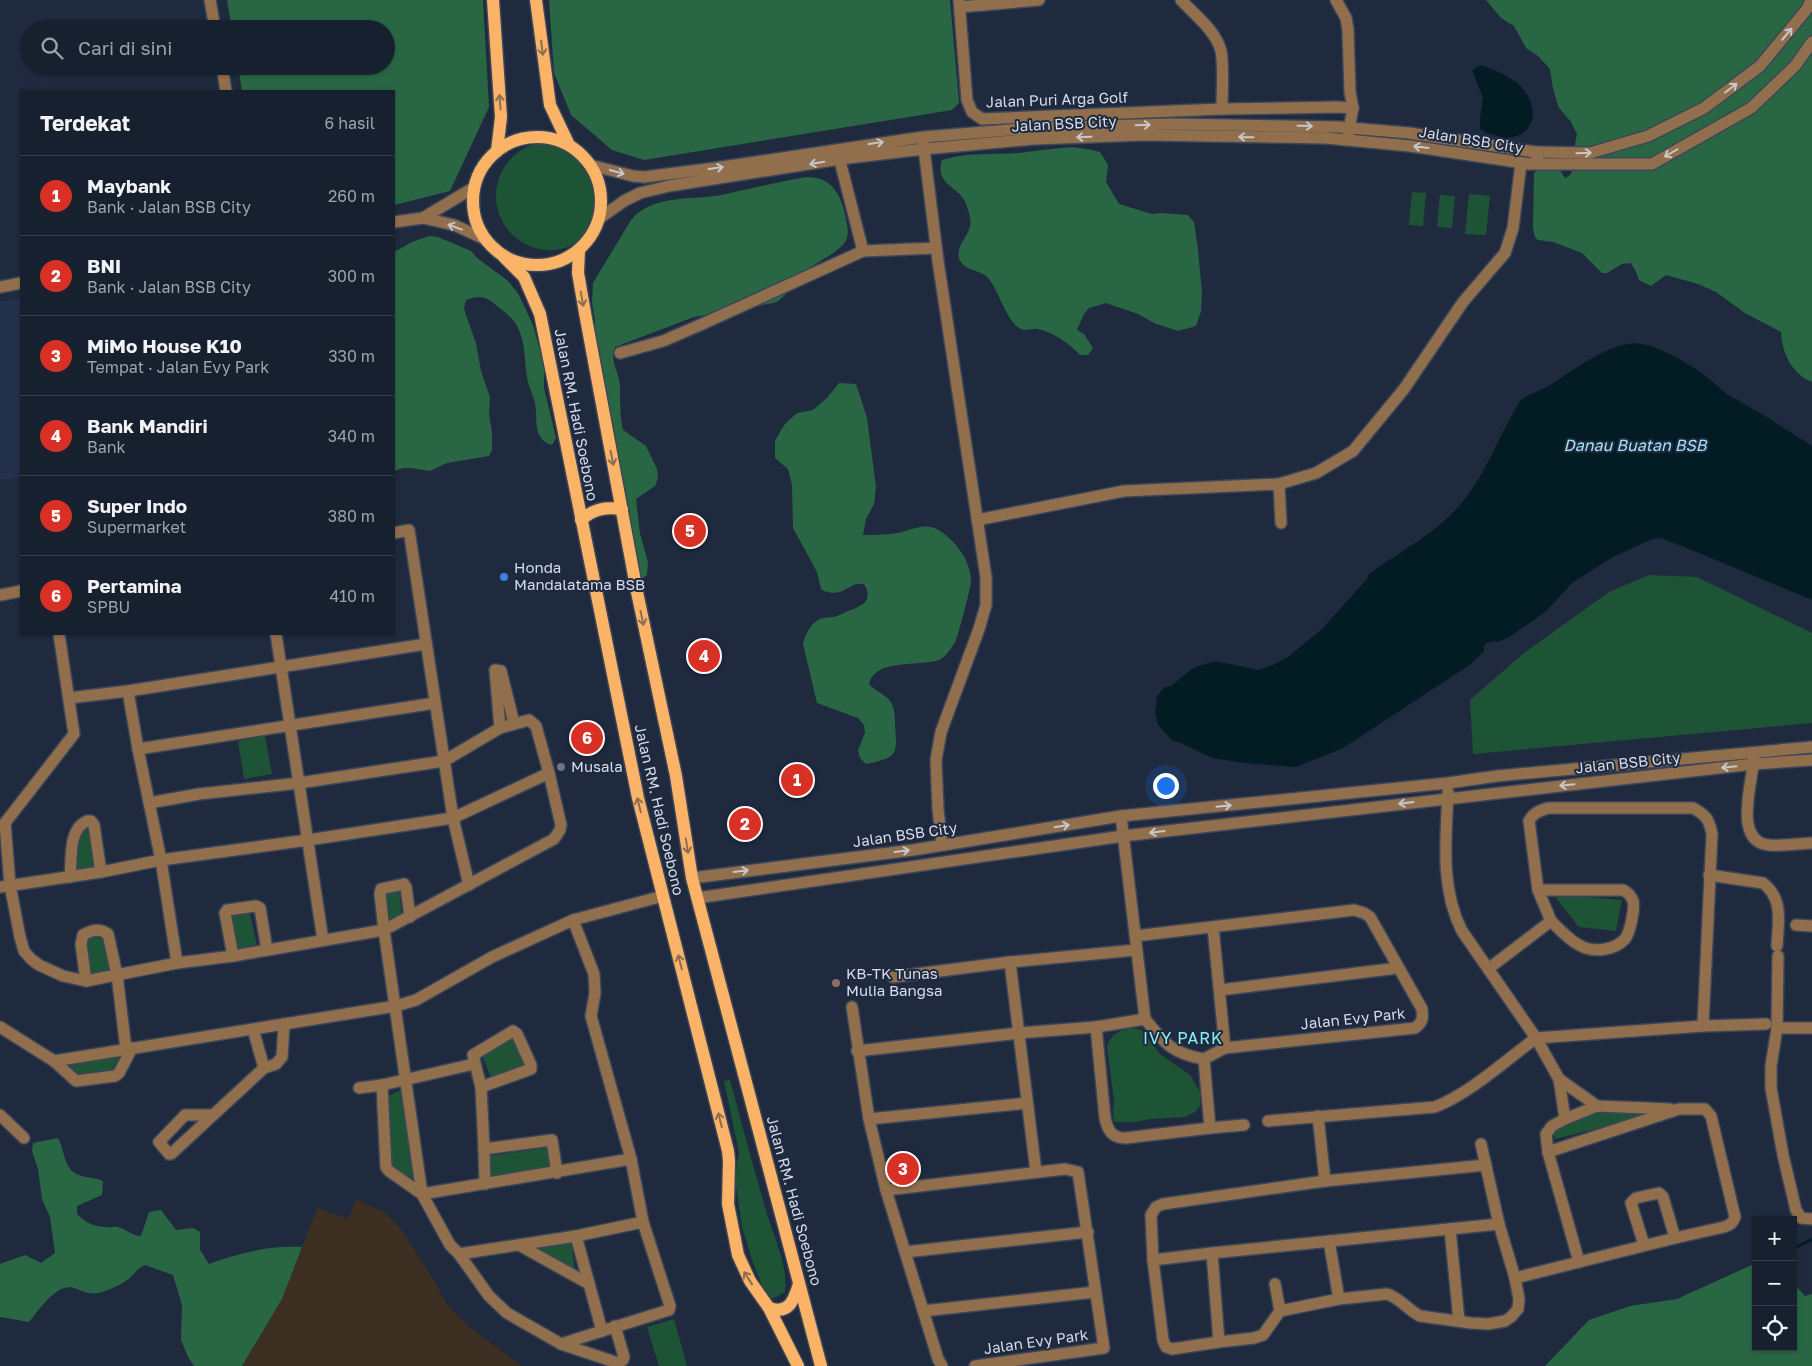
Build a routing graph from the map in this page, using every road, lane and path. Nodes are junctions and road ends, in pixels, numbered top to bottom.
1 (210, 0) edge
2 (493, 0) edge
3 (536, 0) edge
4 (1039, 0) edge
5 (1181, 0) edge
6 (1336, 0) edge
7 (1811, 0) edge
8 (959, 4) edge
9 (213, 20) edge
10 (1812, 42) edge
11 (223, 75) edge
12 (226, 90) edge
13 (1350, 92) junction
14 (1337, 107) junction
15 (1354, 108) junction
16 (1222, 109) junction
17 (1330, 127) junction
18 (1348, 133) junction
19 (1326, 138) junction
20 (924, 143) junction
21 (569, 145) junction
22 (497, 151) junction
23 (1535, 152) junction
24 (839, 154) junction
25 (1527, 163) junction
26 (590, 165) junction
27 (473, 188) junction
28 (423, 218) junction
29 (600, 218) junction
30 (395, 222) edge
31 (486, 240) junction
32 (936, 248) junction
33 (579, 250) junction
34 (863, 251) junction
35 (504, 257) junction
36 (20, 283) edge
37 (0, 287) edge
38 (620, 353) dead end
39 (1279, 484) junction
40 (622, 509) junction
41 (581, 520) junction
42 (977, 520) junction
43 (1281, 523) dead end
44 (395, 533) edge
45 (20, 591) edge
46 (0, 594) edge
47 (59, 635) edge
48 (276, 635) edge
49 (426, 644) junction
50 (281, 667) junction
51 (128, 691) junction
52 (69, 698) junction
53 (435, 703) junction
54 (514, 723) junction
55 (290, 726) junction
56 (500, 728) junction
57 (1812, 747) edge
58 (138, 749) junction
59 (1755, 751) junction
60 (1812, 760) edge
61 (444, 761) junction
62 (1754, 764) junction
63 (549, 773) junction
64 (299, 783) junction
65 (1448, 783) junction
66 (1447, 798) junction
67 (149, 803) junction
68 (1121, 816) junction
69 (453, 818) junction
70 (1123, 836) junction
71 (308, 840) junction
72 (1812, 843) edge
73 (942, 845) junction
74 (842, 858) junction
75 (161, 860) junction
76 (101, 872) junction
77 (1710, 874) junction
78 (70, 876) junction
79 (845, 876) junction
80 (692, 878) junction
81 (469, 885) junction
82 (5, 886) edge
83 (1538, 890) junction
84 (662, 896) junction
85 (697, 898) junction
86 (410, 917) junction
87 (573, 920) junction
88 (1551, 921) junction
89 (1796, 925) dead end
90 (1213, 926) junction
91 (1812, 926) edge
92 (384, 930) junction
93 (1135, 936) junction
94 (323, 940) junction
95 (267, 950) junction
96 (1136, 950) junction
97 (233, 956) junction
98 (1010, 962) junction
99 (177, 963) junction
100 (1398, 968) junction
101 (1488, 969) junction
102 (117, 975) junction
103 (893, 977) dead end
104 (86, 980) junction
105 (1220, 990) junction
106 (396, 1006) junction
107 (852, 1006) dead end
108 (1145, 1020) junction
109 (284, 1024) junction
110 (1703, 1026) junction
111 (1772, 1026) junction
112 (0, 1027) edge
113 (1096, 1027) junction
114 (1812, 1028) edge
115 (253, 1029) junction
116 (1019, 1033) junction
117 (1536, 1038) junction
118 (1226, 1048) junction
119 (129, 1049) junction
120 (857, 1051) junction
121 (1204, 1060) junction
122 (54, 1061) junction
123 (474, 1064) junction
124 (264, 1068) junction
125 (406, 1079) junction
126 (1559, 1079) junction
127 (382, 1085) junction
128 (481, 1087) junction
129 (359, 1088) dead end
130 (1027, 1103) junction
131 (1597, 1106) junction
132 (1679, 1109) junction
133 (0, 1115) edge
134 (212, 1115) dead end
135 (1318, 1116) junction
136 (869, 1119) junction
137 (1565, 1119) junction
138 (1268, 1121) dead end
139 (1244, 1125) dead end
140 (1210, 1128) junction
141 (24, 1138) dead end
142 (1481, 1144) dead end
143 (484, 1149) junction
144 (1548, 1152) junction
145 (631, 1159) junction
146 (1486, 1165) junction
147 (1036, 1172) junction
148 (557, 1173) junction
149 (1325, 1181) junction
150 (485, 1184) junction
151 (886, 1190) junction
152 (422, 1194) junction
153 (1812, 1219) edge
154 (643, 1222) junction
155 (1499, 1224) junction
156 (1450, 1229) junction
157 (1088, 1232) junction
158 (576, 1236) junction
159 (1675, 1238) junction
160 (1330, 1241) junction
161 (520, 1245) junction
162 (1644, 1246) junction
163 (905, 1252) junction
164 (1212, 1253) junction
165 (460, 1254) junction
166 (1153, 1260) junction
167 (1579, 1262) junction
168 (1515, 1278) junction
169 (589, 1284) junction
170 (799, 1284) junction
171 (1275, 1284) dead end
172 (1095, 1292) junction
173 (1338, 1299) junction
174 (769, 1308) junction
175 (923, 1311) junction
176 (1280, 1312) junction
177 (1459, 1321) junction
178 (615, 1326) junction
179 (602, 1331) junction
180 (1219, 1342) junction
181 (561, 1344) junction
182 (798, 1366) edge
183 (821, 1366) edge
184 (942, 1366) edge
185 (975, 1366) edge

1 - 9 street
22 -> 2 main road
3 -> 21 main road, Jalan RM. Hadi Soebono
4 - 8 street, Jalan Puri Arga Golf
5 - 16 street
6 - 13 street
23 -> 7 street
8 - 16 street, Jalan Puri Arga Golf
10 -> 25 street
11 - 12 street
13 - 14 street
13 - 15 street
14 - 15 street, Jalan Puri Arga Golf
14 - 16 street, Jalan Puri Arga Golf
14 - 17 street
15 - 18 street
17 - 18 street, Jalan BSB City
17 - 19 street
20 -> 17 street, Jalan BSB City
18 - 19 street, Jalan BSB City
18 - 23 street, Jalan BSB City
25 -> 18 street, Jalan BSB City
19 -> 20 street, Jalan BSB City
20 - 24 street, Jalan BSB City
20 - 32 street
21 - 22 main road, Jalan RM. Hadi Soebono
21 - 26 main road, Jalan RM. Hadi Soebono
22 - 27 main road, Jalan RM. Hadi Soebono
23 - 25 street, Jalan BSB City
26 -> 24 street, Jalan BSB City
24 -> 29 street, Jalan BSB City
24 - 34 street
25 - 39 street
26 - 29 main road, Jalan RM. Hadi Soebono
27 - 28 street
27 - 31 main road, Jalan RM. Hadi Soebono
28 - 30 street
31 -> 28 street
29 - 33 main road, Jalan RM. Hadi Soebono
31 - 35 main road, Jalan RM. Hadi Soebono
32 - 34 street
32 - 42 street
33 - 35 main road, Jalan RM. Hadi Soebono
33 -> 40 main road, Jalan RM. Hadi Soebono
34 - 38 street
35 - 41 main road, Jalan RM. Hadi Soebono
36 - 37 street
39 - 42 street
39 - 43 street
40 - 41 main road
40 -> 80 main road, Jalan RM. Hadi Soebono
84 -> 41 main road, Jalan RM. Hadi Soebono
42 - 73 street
44 - 49 street
45 - 46 street
47 - 52 street
48 - 50 street
49 - 50 street
49 - 53 street
50 - 51 street
50 - 55 street
51 - 52 street
51 - 58 street
52 - 82 street
53 - 55 street
53 - 61 street
54 - 56 street
54 - 56 street
54 - 63 street
55 - 58 street
55 - 64 street
56 - 61 street
57 - 59 street, Jalan BSB City
58 - 67 street
59 - 62 street
59 - 65 street, Jalan BSB City
60 - 62 street, Jalan BSB City
61 - 64 street
61 - 69 street
62 -> 66 street, Jalan BSB City
62 - 72 street
63 - 69 street
63 - 81 street
64 - 67 street
64 - 71 street
65 - 66 street
68 -> 65 street, Jalan BSB City
66 -> 70 street, Jalan BSB City
66 - 101 street
67 - 75 street
68 - 70 street
73 -> 68 street, Jalan BSB City
69 - 71 street
69 - 81 street
70 - 79 street, Jalan BSB City
70 - 93 street
71 - 75 street
71 - 94 street
74 -> 73 street, Jalan BSB City
74 - 79 street
80 -> 74 street, Jalan BSB City
75 - 76 street
75 - 99 street
76 - 78 street
76 - 78 street
77 - 83 street
77 - 110 street
77 - 111 street
78 - 82 street
79 - 85 street, Jalan BSB City
80 - 85 main road, Jalan RM. Hadi Soebono
81 - 86 street
82 - 104 street
83 - 88 street
83 - 88 street
84 - 87 street
174 -> 84 main road, Jalan RM. Hadi Soebono
85 - 170 main road, Jalan RM. Hadi Soebono
86 - 92 street
86 - 92 street
87 - 106 street
87 - 145 street
88 - 101 street
89 - 91 street
90 - 93 street, Jalan Evy Park
90 - 100 street, Jalan Evy Park
90 - 105 street
92 - 94 street
92 - 106 street
93 - 96 street
94 - 95 street
95 - 97 street
95 - 97 street
96 - 98 street
96 - 108 street
97 - 99 street
98 - 103 street
98 - 116 street
99 - 102 street
100 - 105 street
100 - 118 street, Jalan Evy Park
101 - 117 street
102 - 104 street
102 - 104 street
102 - 119 street
105 - 118 street
106 - 109 street
106 - 125 street
107 - 120 street
108 - 113 street
108 - 121 street
109 - 115 street
109 - 124 street
110 - 111 street
110 - 117 street
111 - 114 street
111 - 153 street
112 - 122 street
113 - 116 street
113 - 140 street
115 - 119 street
115 - 124 street
116 - 120 street
116 - 130 street
117 - 126 street
117 - 135 street
118 - 121 street, Jalan Evy Park
119 - 122 street
119 - 122 street
120 - 136 street
121 - 140 street
123 - 125 street
123 - 128 street
123 - 128 street
124 - 134 street
125 - 127 street
125 - 152 street
126 - 131 street
126 - 137 street
127 - 129 street
127 - 152 street
128 - 143 street
130 - 136 street
130 - 147 street
131 - 132 street
131 - 137 street
132 - 144 street
132 - 159 street
133 - 141 street
135 - 138 street
135 - 149 street
136 - 151 street
137 - 144 street
139 - 140 street
142 - 146 street
143 - 148 street
143 - 150 street
144 - 167 street
145 - 148 street
145 - 154 street
146 - 149 street
146 - 155 street
147 - 151 street, Jalan Evy Park
147 - 157 street, Jalan Evy Park
148 - 150 street
149 - 166 street
150 - 152 street
151 - 163 street
152 - 165 street
154 - 158 street
154 - 178 street
155 - 156 street
155 - 168 street
156 - 160 street
156 - 177 street
157 - 163 street
157 - 172 street, Jalan Evy Park
158 - 161 street
158 - 169 street
159 - 162 street
159 - 162 street
160 - 164 street
160 - 173 street
161 - 165 street
161 - 169 street
162 - 167 street
163 - 175 street
164 - 166 street
164 - 180 street
165 - 181 street
166 - 180 street
167 - 168 street
168 - 177 street
169 - 179 street
170 - 174 main road
170 - 183 main road, Jalan RM. Hadi Soebono
171 - 176 street
172 - 175 street
172 - 185 street, Jalan Evy Park
173 - 176 street
173 - 177 street
174 - 182 main road, Jalan RM. Hadi Soebono
175 - 184 street
176 - 180 street
178 - 179 street
178 - 181 street
179 - 181 street

